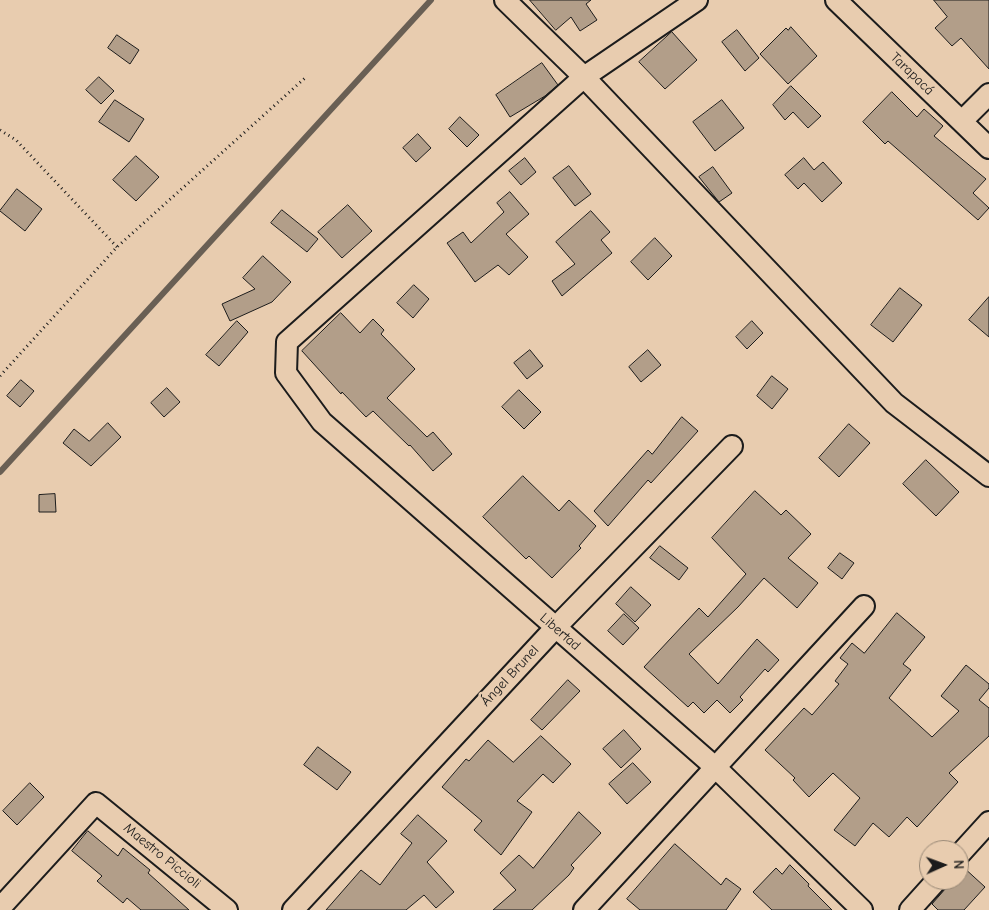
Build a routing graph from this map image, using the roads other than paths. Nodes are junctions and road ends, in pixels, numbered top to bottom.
1 (505, 0) edge
2 (697, 0) edge
3 (836, 0) edge
4 (584, 78) junction
5 (989, 94) edge
6 (962, 121) junction
7 (989, 148) edge
8 (732, 446) dead end
9 (989, 476) edge
10 (864, 606) dead end
11 (555, 628) junction
12 (716, 767) junction
13 (989, 822) edge
14 (969, 844) edge
15 (928, 890) edge
16 (0, 908) edge
17 (227, 910) edge
18 (293, 910) edge
19 (584, 910) edge
20 (862, 910) edge
21 (910, 910) edge

1 - 4 street
2 - 4 street
3 - 6 street, Tarapacá
4 - 9 street
4 - 11 street, Libertad
5 - 6 street
6 - 7 street, Tarapacá
8 - 11 street, Ángel Brunel
10 - 12 street
11 - 12 street, Libertad
11 - 18 street, Ángel Brunel
12 - 19 street
12 - 20 street, Libertad
13 - 14 street
15 - 21 street
16 - 17 street, Maestro Piccioli

